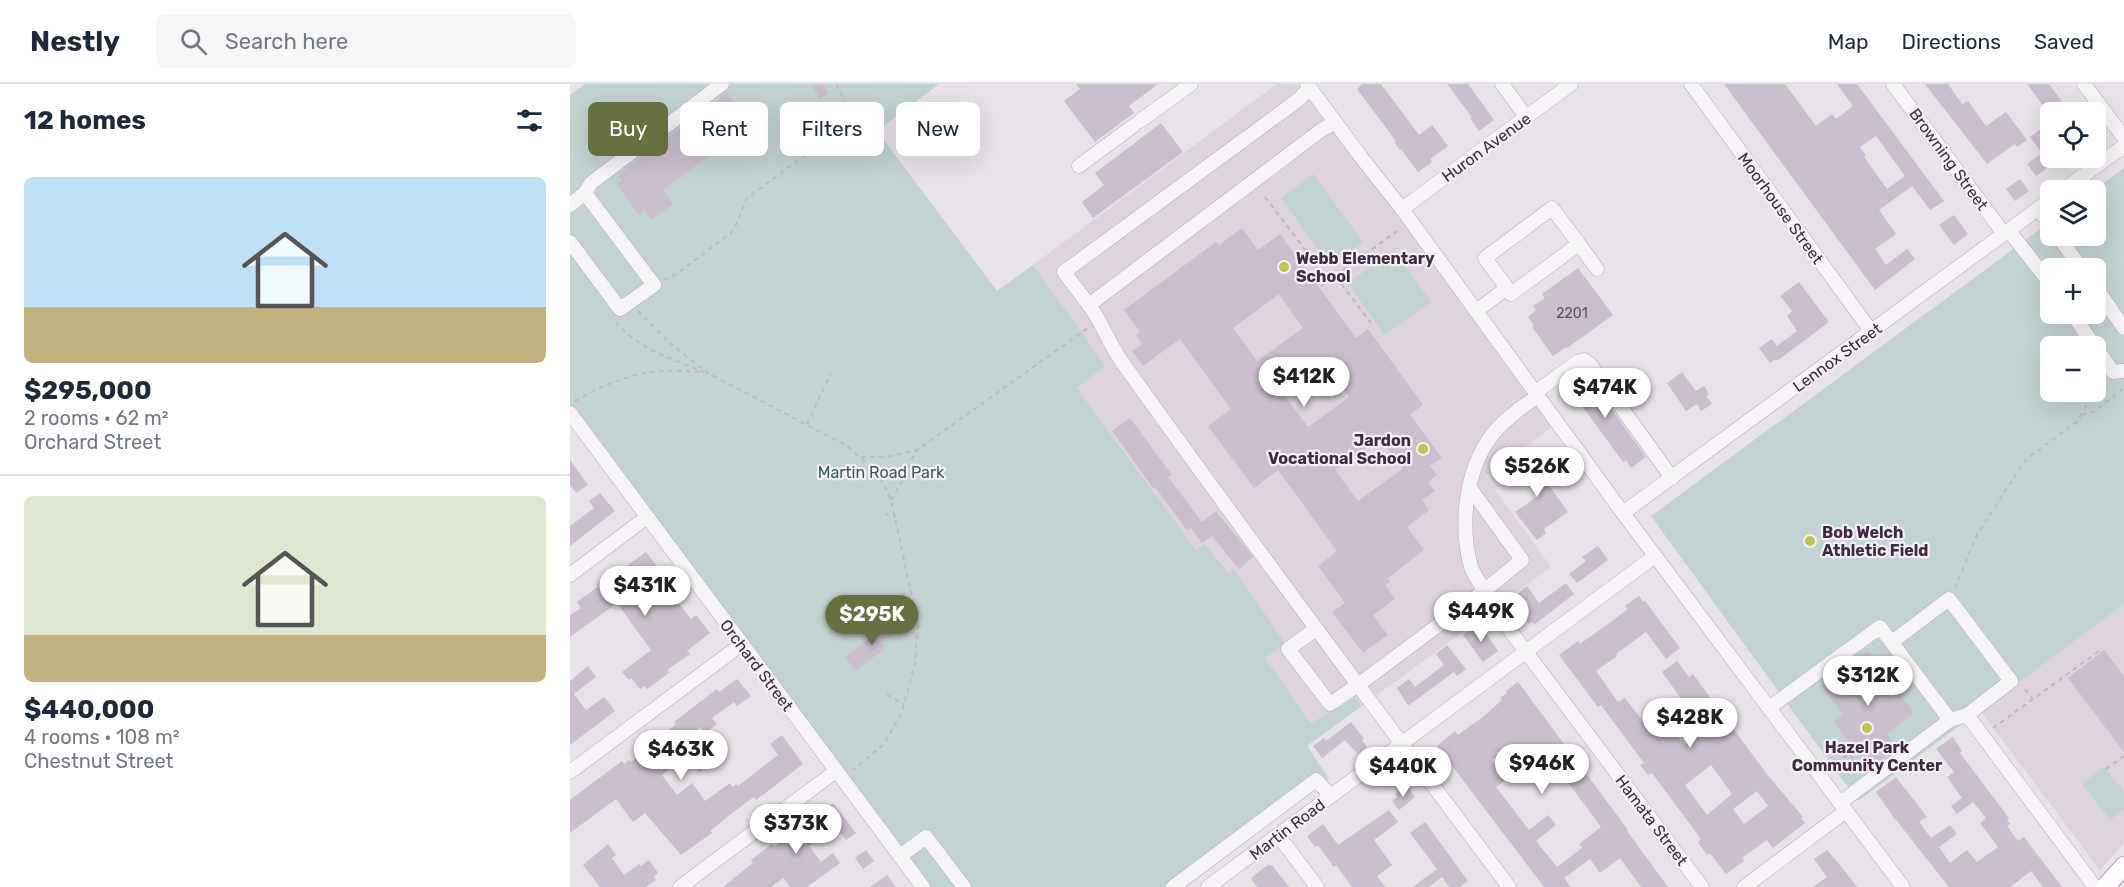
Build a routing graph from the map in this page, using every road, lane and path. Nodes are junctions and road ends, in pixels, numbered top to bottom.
1 (722, 84) edge
2 (836, 84) edge
3 (1191, 84) edge
4 (1502, 84) edge
5 (1571, 84) edge
6 (1691, 84) edge
7 (1893, 84) edge
8 (2084, 84) edge
9 (1309, 86) edge
10 (1526, 117) junction
11 (1335, 122) junction
12 (2124, 138) edge
13 (2124, 146) edge
14 (1079, 166) dead end
15 (2077, 180) edge
16 (585, 193) junction
17 (1265, 197) dead end
18 (570, 205) edge
19 (1402, 209) junction
20 (2039, 209) edge
21 (1402, 227) dead end
22 (2007, 232) junction
23 (570, 242) edge
24 (1579, 244) junction
25 (1598, 269) dead end
26 (2040, 271) edge
27 (1335, 276) junction
28 (1329, 281) junction
29 (654, 285) junction
30 (1321, 286) dead end
31 (1507, 288) junction
32 (631, 302) junction
33 (2106, 302) edge
34 (1089, 305) junction
35 (1476, 311) junction
36 (612, 316) dead end
37 (1100, 320) junction
38 (1371, 323) dead end
39 (2079, 324) edge
40 (2124, 328) edge
41 (1871, 331) junction
42 (2124, 371) edge
43 (706, 372) junction
44 (831, 373) dead end
45 (2124, 388) edge
46 (1537, 394) junction
47 (2089, 402) edge
48 (571, 408) edge
49 (2082, 415) junction
50 (807, 423) junction
51 (917, 450) junction
52 (861, 457) junction
53 (1672, 478) junction
54 (1470, 488) junction
55 (891, 500) junction
56 (885, 513) dead end
57 (1623, 513) junction
58 (896, 516) junction
59 (647, 517) junction
60 (1655, 556) junction
61 (570, 575) edge
62 (910, 589) junction
63 (1484, 591) junction
64 (1949, 599) junction
65 (1494, 609) dead end
66 (1316, 629) junction
67 (869, 639) dead end
68 (1892, 642) junction
69 (742, 644) junction
70 (2102, 649) dead end
71 (1526, 651) junction
72 (2025, 688) dead end
73 (1361, 689) junction
74 (886, 696) dead end
75 (2033, 700) junction
76 (904, 704) junction
77 (1769, 708) junction
78 (1967, 714) junction
79 (1950, 720) junction
80 (1993, 728) dead end
81 (1401, 743) junction
82 (2124, 756) edge
83 (1836, 763) dead end
84 (2106, 769) dead end
85 (570, 772) edge
86 (842, 772) junction
87 (1865, 774) dead end
88 (1331, 796) junction
89 (1843, 807) junction
90 (1278, 835) junction
91 (900, 856) junction
92 (2124, 866) edge
93 (680, 887) edge
94 (923, 887) edge
95 (964, 887) edge
96 (1173, 887) edge
97 (1208, 887) edge
98 (1317, 887) edge
99 (1509, 887) edge
100 (1702, 887) edge
101 (1744, 887) edge
102 (1903, 887) edge
103 (2095, 887) edge
104 (2105, 887) edge

1 - 16 street
2 - 29 path
3 - 14 street
4 - 10 street
5 - 10 street, Huron Avenue
6 - 41 street, Moorhouse Street
7 - 22 street, Browning Street
8 - 12 street
9 - 11 street
9 - 34 street
10 - 19 street, Huron Avenue
11 - 19 street
11 - 34 street
13 - 15 street
16 - 18 street
16 - 29 street
17 - 28 path
19 - 35 street
20 - 22 street, Lennox Street
21 - 27 path
22 - 26 street, Browning Street
22 - 41 street, Lennox Street
23 - 32 street
24 - 25 street
24 - 31 street
24 - 31 street
27 - 28 path
27 - 38 path
28 - 30 path
29 - 32 street
31 - 35 street
32 - 43 path
33 - 40 street
34 - 37 street
35 - 46 street
36 - 43 path
37 - 51 path
37 - 66 street
39 - 42 street
41 - 53 street, Lennox Street
43 - 48 path
43 - 50 path
44 - 50 path
45 - 49 path
46 - 53 street
46 - 54 street
46 - 57 street
47 - 49 path
48 - 59 street, Orchard Street
49 - 64 path
50 - 52 path
51 - 52 path
51 - 55 path
52 - 55 path
53 - 57 street, Lennox Street
54 - 63 street
54 - 63 street
55 - 58 path
56 - 58 path
57 - 60 street
58 - 62 path
59 - 61 street
59 - 69 street, Orchard Street
60 - 71 street, Martin Road
60 - 77 street
62 - 67 path
62 - 76 path
63 - 73 street
64 - 68 street
64 - 78 street
65 - 71 street, Hamata Street
66 - 73 street
66 - 73 street
68 - 77 street
68 - 79 street
69 - 85 street
69 - 86 street, Orchard Street
70 - 75 path
71 - 81 street, Martin Road
71 - 100 street, Hamata Street
72 - 75 path
73 - 81 street
74 - 76 path
75 - 80 path
76 - 86 path
77 - 89 street
78 - 79 street
78 - 103 street
79 - 89 street
81 - 88 street, Martin Road
81 - 99 street
82 - 84 path
83 - 87 path
86 - 91 street, Orchard Street
86 - 93 street
88 - 90 street, Martin Road
88 - 96 street
89 - 101 street
89 - 102 street
90 - 97 street, Martin Road
90 - 98 street
91 - 94 street, Orchard Street
91 - 95 street
92 - 104 main road

